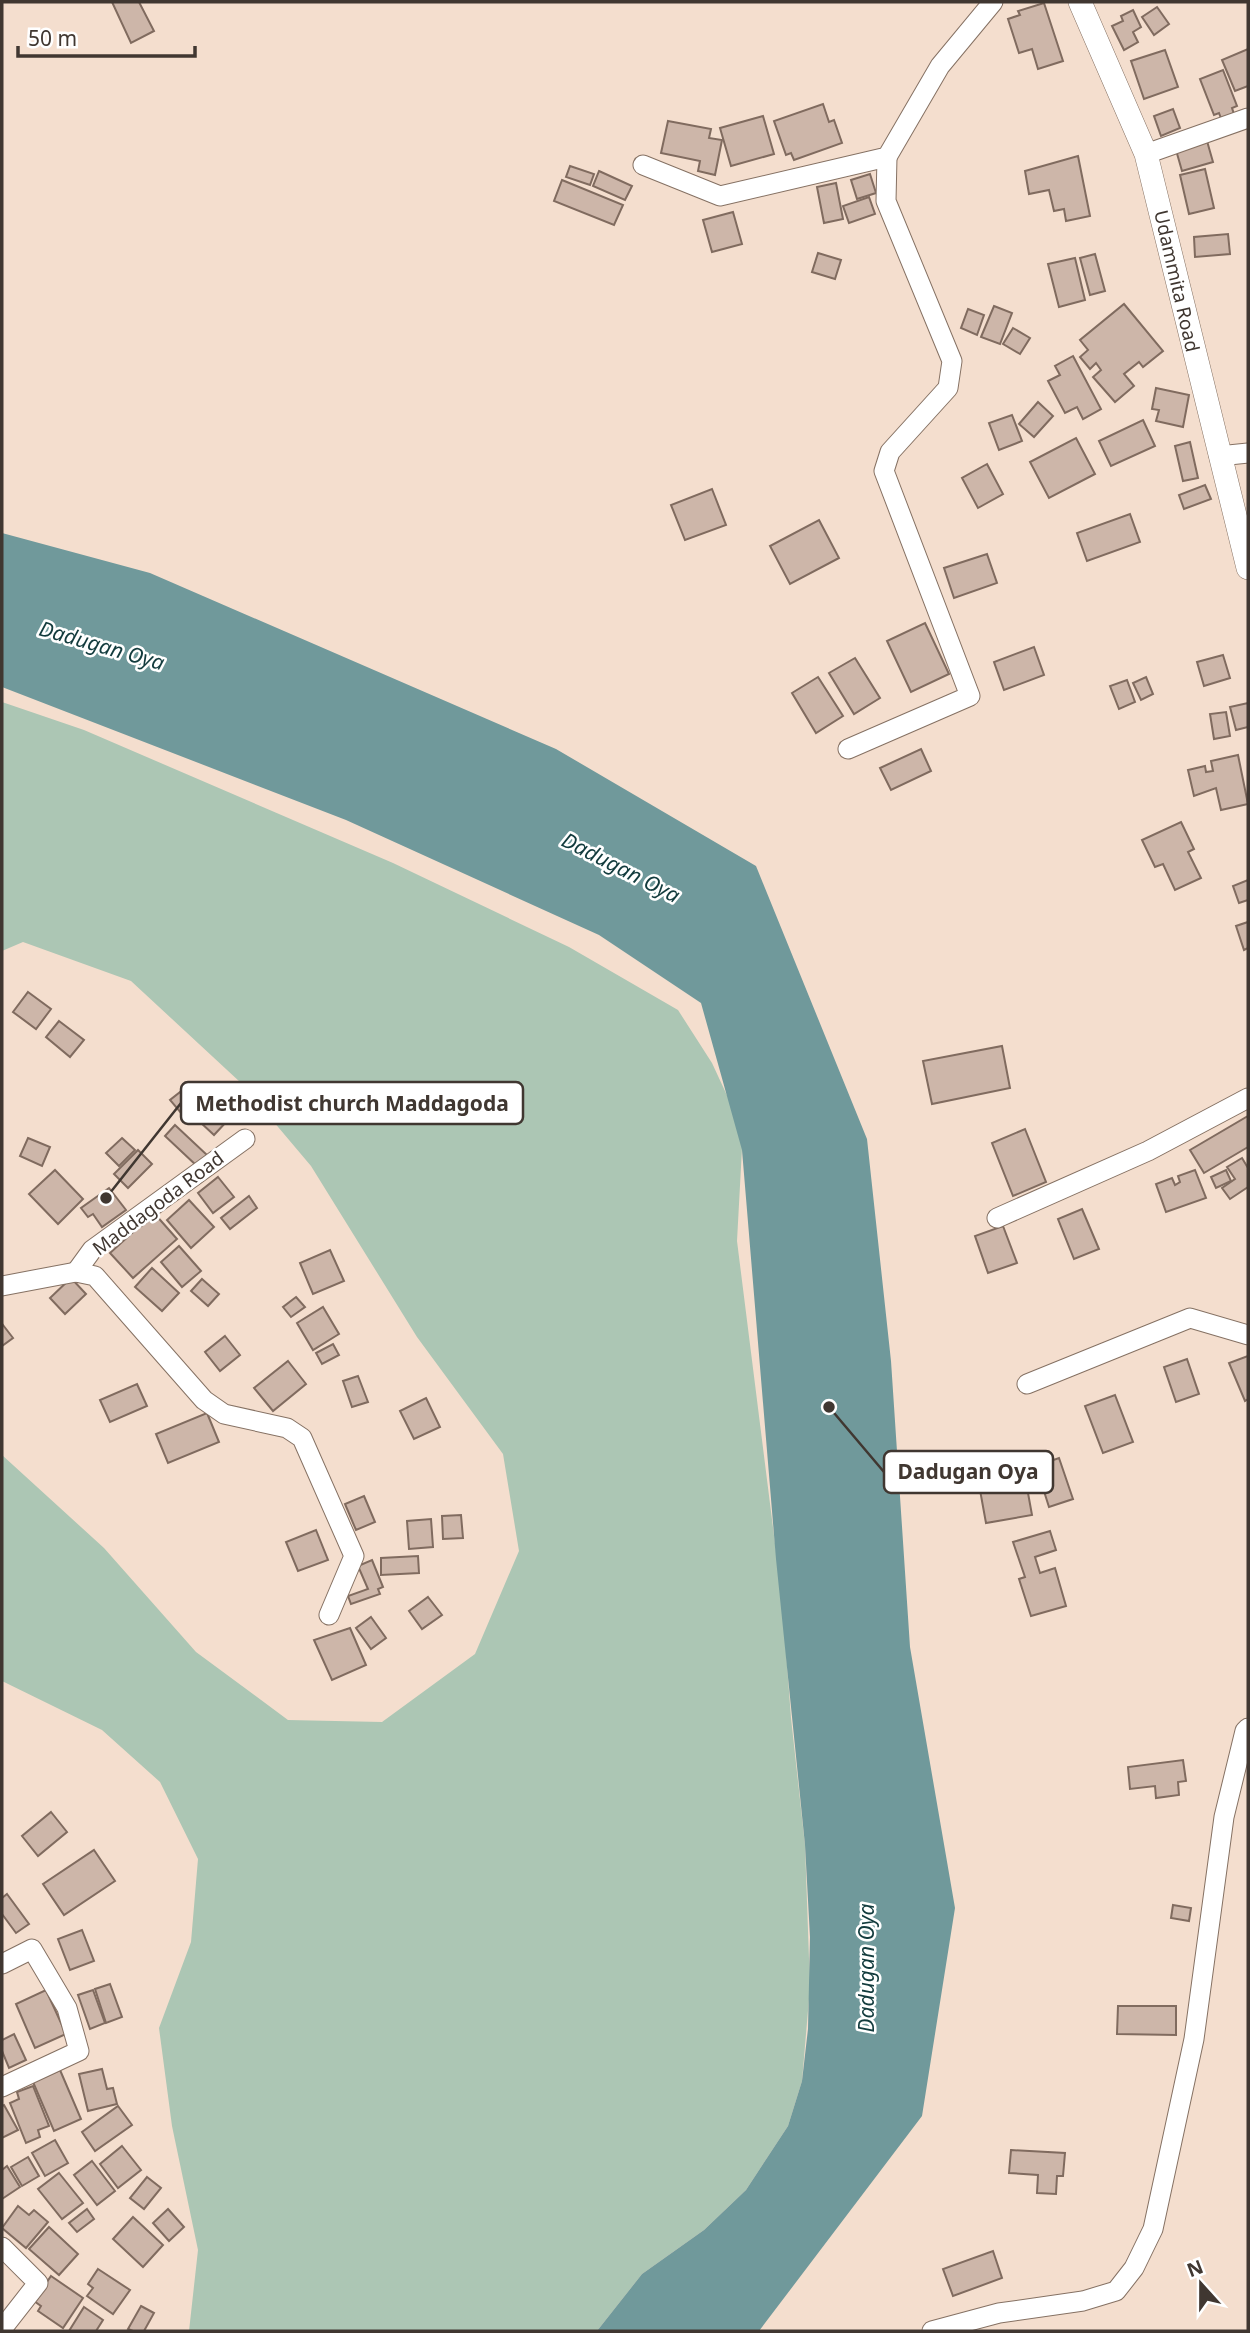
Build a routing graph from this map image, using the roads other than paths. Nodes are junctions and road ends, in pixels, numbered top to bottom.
1 (992, 2) edge
2 (1080, 2) edge
3 (1248, 118) edge
4 (1146, 153) junction
5 (887, 157) junction
6 (643, 165) dead end
7 (1248, 453) edge
8 (1219, 456) junction
9 (1248, 568) edge
10 (848, 749) dead end
11 (1248, 1098) edge
12 (245, 1139) dead end
13 (997, 1218) dead end
14 (76, 1272) junction
15 (2, 1286) edge
16 (1248, 1335) edge
17 (1027, 1384) dead end
18 (330, 1615) dead end
19 (1248, 1728) edge
20 (2, 1964) edge
21 (2, 2087) edge
22 (2, 2247) edge
23 (5, 2326) edge
24 (933, 2331) edge

1 - 5 street
2 - 4 street, Udammita Road
3 - 4 street
4 - 8 street, Udammita Road
5 - 6 street
5 - 10 street
7 - 8 street
8 - 9 street, Udammita Road
11 - 13 street
12 - 14 street, Maddagoda Road
14 - 15 street, Maddagoda Road
14 - 18 street, Maddagoda Road
16 - 17 street
19 - 24 street
20 - 21 street
22 - 23 street

